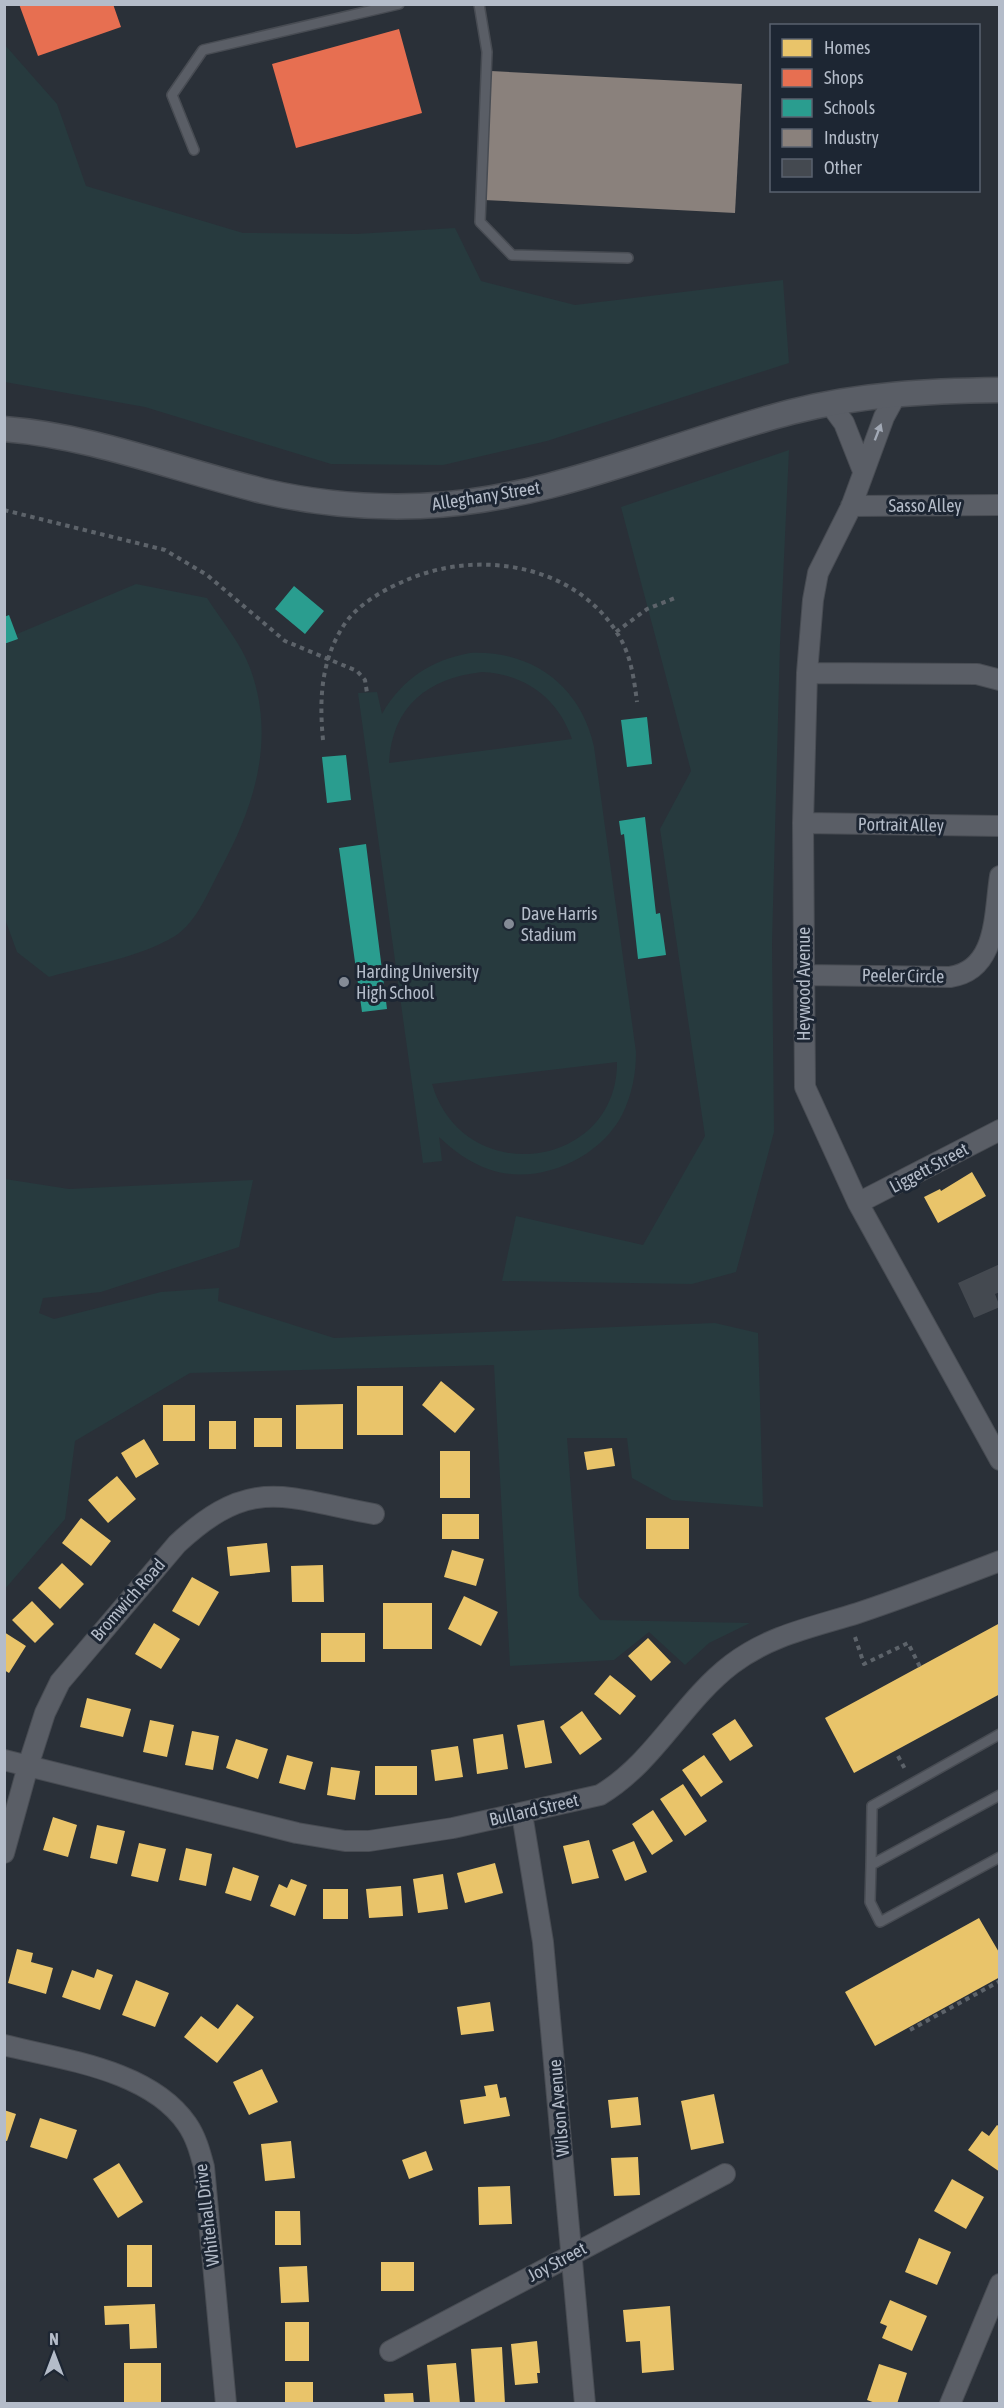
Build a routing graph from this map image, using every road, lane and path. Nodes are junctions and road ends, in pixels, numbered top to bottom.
1 (399, 4) edge
2 (479, 4) edge
3 (194, 150) dead end
4 (628, 258) dead end
5 (999, 390) edge
6 (896, 395) junction
7 (830, 404) junction
8 (4, 429) edge
9 (863, 471) junction
10 (999, 505) edge
11 (851, 506) junction
12 (4, 510) edge
13 (675, 598) dead end
14 (616, 632) junction
15 (327, 659) junction
16 (807, 673) junction
17 (999, 681) edge
18 (367, 693) dead end
19 (638, 702) dead end
20 (322, 740) dead end
21 (803, 823) junction
22 (999, 826) edge
23 (999, 876) edge
24 (804, 975) junction
25 (999, 1130) edge
26 (858, 1203) junction
27 (999, 1460) edge
28 (374, 1514) dead end
29 (999, 1561) edge
30 (855, 1637) dead end
31 (920, 1667) dead end
32 (999, 1734) edge
33 (4, 1760) edge
34 (28, 1766) junction
35 (999, 1795) edge
36 (522, 1814) junction
37 (4, 1853) edge
38 (999, 1857) edge
39 (871, 1865) junction
40 (999, 1981) edge
41 (910, 2030) dead end
42 (4, 2045) edge
43 (725, 2174) dead end
44 (572, 2254) junction
45 (999, 2284) edge
46 (390, 2351) dead end
47 (226, 2403) edge
48 (585, 2403) edge
49 (950, 2403) edge

1 - 3 lane
2 - 4 lane
5 - 6 street, Alleghany Street
6 - 7 street, Alleghany Street
9 -> 6 street, Heywood Avenue
7 - 8 street, Alleghany Street
7 - 9 street
9 - 11 street, Heywood Avenue
10 - 11 street, Sasso Alley
11 - 16 street, Heywood Avenue
12 - 15 path
13 - 14 path
14 - 15 path
14 - 19 path
15 - 18 path
15 - 20 path
16 - 17 street
16 - 21 street, Heywood Avenue
21 - 22 street, Portrait Alley
21 - 24 street, Heywood Avenue
23 - 24 street, Peeler Circle
24 - 26 street, Heywood Avenue
25 - 26 street, Liggett Street
26 - 27 street, Heywood Avenue
28 - 34 street, Bromwich Road
29 - 36 street, Bullard Street
30 - 31 path
32 - 39 lane
33 - 34 street, Bullard Street
34 - 36 street, Bullard Street
34 - 37 street, Bromwich Road
35 - 39 lane
36 - 44 street, Wilson Avenue
38 - 39 lane
40 - 41 path
42 - 47 street, Whitehall Drive
43 - 44 street, Joy Street
44 - 46 street, Joy Street
44 - 48 street, Wilson Avenue
45 - 49 street

